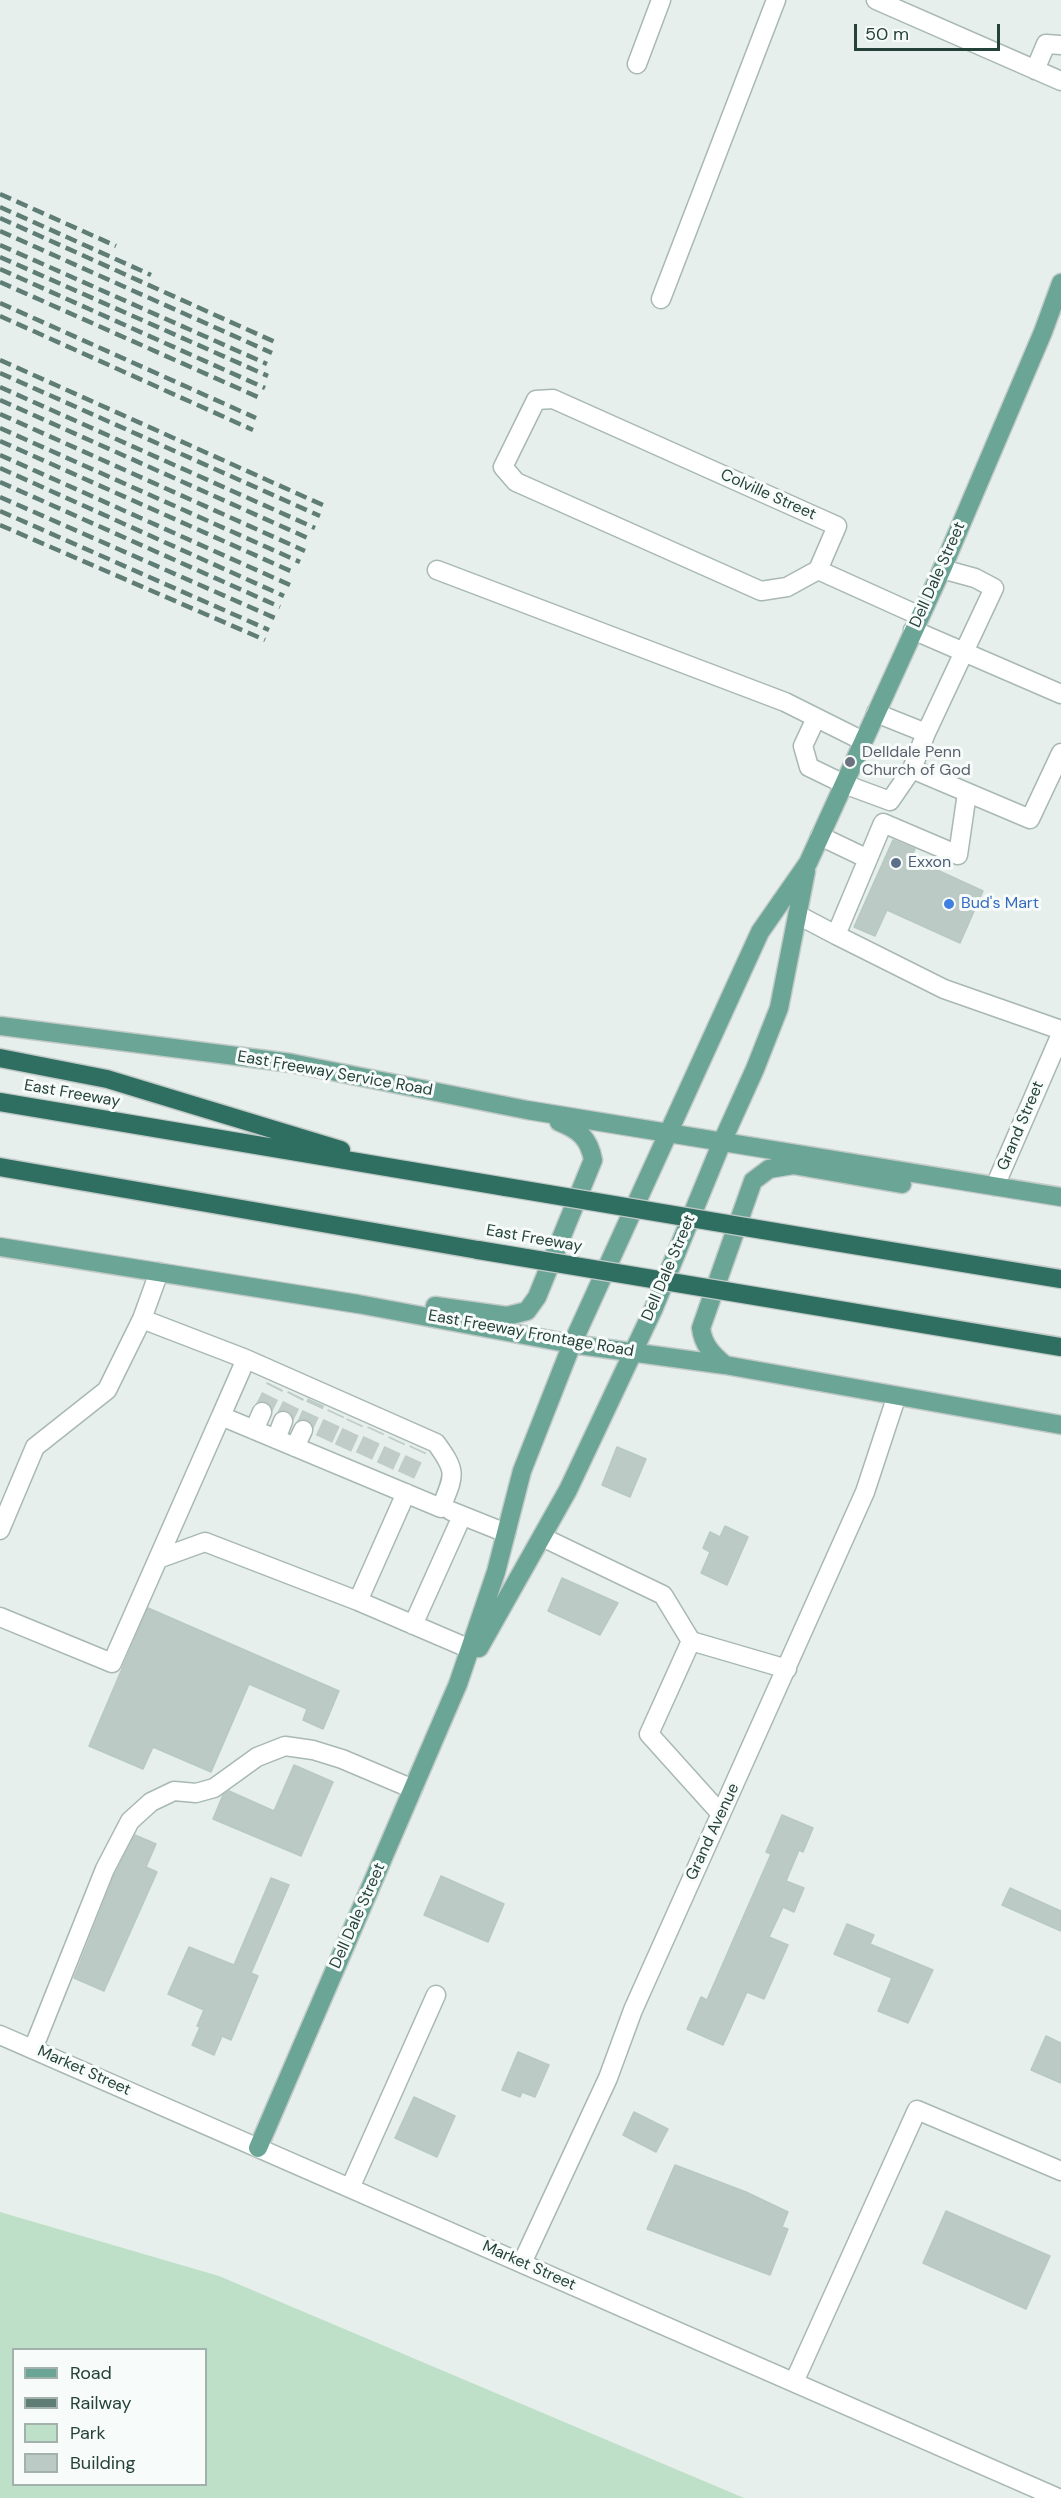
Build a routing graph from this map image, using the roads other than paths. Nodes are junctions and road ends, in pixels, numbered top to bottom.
1 (661, 0) edge
2 (776, 0) edge
3 (876, 0) edge
4 (1061, 45) edge
5 (637, 64) dead end
6 (1035, 70) junction
7 (1061, 81) edge
8 (1061, 283) edge
9 (661, 299) dead end
10 (942, 568) junction
11 (437, 570) dead end
12 (818, 570) junction
13 (917, 623) junction
14 (963, 654) junction
15 (1061, 694) edge
16 (876, 713) junction
17 (816, 718) junction
18 (926, 734) junction
19 (863, 741) junction
20 (1061, 753) edge
21 (912, 769) junction
22 (844, 784) junction
23 (967, 793) junction
24 (820, 836) junction
25 (868, 859) junction
26 (808, 863) junction
27 (798, 915) junction
28 (836, 935) junction
29 (0, 1026) edge
30 (1059, 1041) edge
31 (0, 1058) edge
32 (0, 1102) edge
33 (527, 1110) junction
34 (668, 1133) junction
35 (722, 1142) junction
36 (0, 1167) edge
37 (414, 1172) junction
38 (946, 1179) junction
39 (995, 1186) junction
40 (1061, 1197) edge
41 (0, 1247) edge
42 (159, 1272) junction
43 (1061, 1279) edge
44 (358, 1304) junction
45 (142, 1319) junction
46 (572, 1344) junction
47 (1061, 1347) edge
48 (631, 1352) junction
49 (246, 1359) junction
50 (725, 1365) junction
51 (896, 1398) junction
52 (262, 1412) tunnel mouth
53 (220, 1416) junction
54 (284, 1421) tunnel mouth
55 (1061, 1425) edge
56 (254, 1430) junction
57 (303, 1430) tunnel mouth
58 (276, 1439) junction
59 (295, 1447) junction
60 (404, 1486) junction
61 (441, 1508) junction
62 (462, 1515) junction
63 (0, 1530) edge
64 (506, 1533) junction
65 (542, 1537) junction
66 (158, 1559) junction
67 (358, 1601) junction
68 (0, 1617) edge
69 (413, 1625) junction
70 (691, 1641) junction
71 (470, 1649) junction
72 (787, 1669) junction
73 (458, 1684) junction
74 (413, 1789) junction
75 (721, 1814) junction
76 (436, 1995) dead end
77 (0, 2035) edge
78 (33, 2049) junction
79 (258, 2148) junction
80 (1061, 2171) edge
81 (350, 2188) junction
82 (522, 2263) junction
83 (794, 2382) junction
84 (1058, 2498) edge

1 - 5 street
2 - 9 street
3 - 6 street
4 - 6 street
6 - 7 street
8 - 10 main road, Dell Dale Street
10 - 13 main road, Dell Dale Street
10 - 14 street
11 - 17 street
12 - 12 street, Colville Street
12 - 13 street
13 - 14 street
13 - 16 main road, Dell Dale Street
14 - 15 street
14 - 18 street
16 - 18 street
16 - 19 main road, Dell Dale Street
17 - 19 street
17 - 22 street
18 - 21 street
19 - 22 main road, Dell Dale Street
20 - 23 street
21 - 22 street
21 - 23 street
22 - 24 main road, Dell Dale Street
23 - 25 street
24 - 25 street
24 - 26 main road, Dell Dale Street
25 - 28 street
26 - 27 main road, Dell Dale Street
26 - 34 main road, Dell Dale Street
27 - 28 street
27 - 35 main road, Dell Dale Street
28 - 30 street
29 - 33 main road, East Freeway Service Road
30 - 39 street, Grand Street
31 - 37 highway
32 - 37 highway, East Freeway
33 - 34 main road, East Freeway Service Road
33 - 44 main road
34 - 35 main road
34 - 46 main road, Dell Dale Street
35 - 38 main road
35 - 48 main road, Dell Dale Street
36 - 47 highway, East Freeway, bridge
37 - 43 highway, East Freeway, bridge
38 - 39 main road
38 - 50 main road
39 - 40 main road
41 - 42 main road, East Freeway Frontage Road
42 - 44 main road, East Freeway Frontage Road
42 - 45 street
44 - 46 main road, East Freeway Frontage Road
45 - 49 street
45 - 63 street
46 - 48 main road, East Freeway Frontage Road
46 - 64 main road, Dell Dale Street
48 - 50 main road, East Freeway Frontage Road
48 - 65 main road, Dell Dale Street
49 - 53 street
49 - 61 street
50 - 51 main road, East Freeway Frontage Road
51 - 55 main road, East Freeway Frontage Road
51 - 72 street, Grand Avenue
52 - 56 street
53 - 56 street
53 - 66 street
54 - 58 street
56 - 58 street
57 - 59 street
58 - 59 street
59 - 60 street
60 - 61 street
60 - 67 street
61 - 62 street
62 - 64 street
62 - 69 street
64 - 71 main road, Dell Dale Street
65 - 70 street
65 - 73 main road, Dell Dale Street
66 - 67 street
66 - 68 street
67 - 69 street
69 - 71 street
70 - 72 street
70 - 75 street
71 - 73 main road, Dell Dale Street
72 - 75 street, Grand Avenue
73 - 74 main road, Dell Dale Street
74 - 78 street
74 - 79 main road, Dell Dale Street
75 - 82 street, Grand Avenue
76 - 81 street
77 - 78 street, Market Street
78 - 79 street, Market Street
79 - 81 street, Market Street
80 - 83 street
81 - 82 street, Market Street
82 - 83 street, Market Street
83 - 84 street, Market Street

